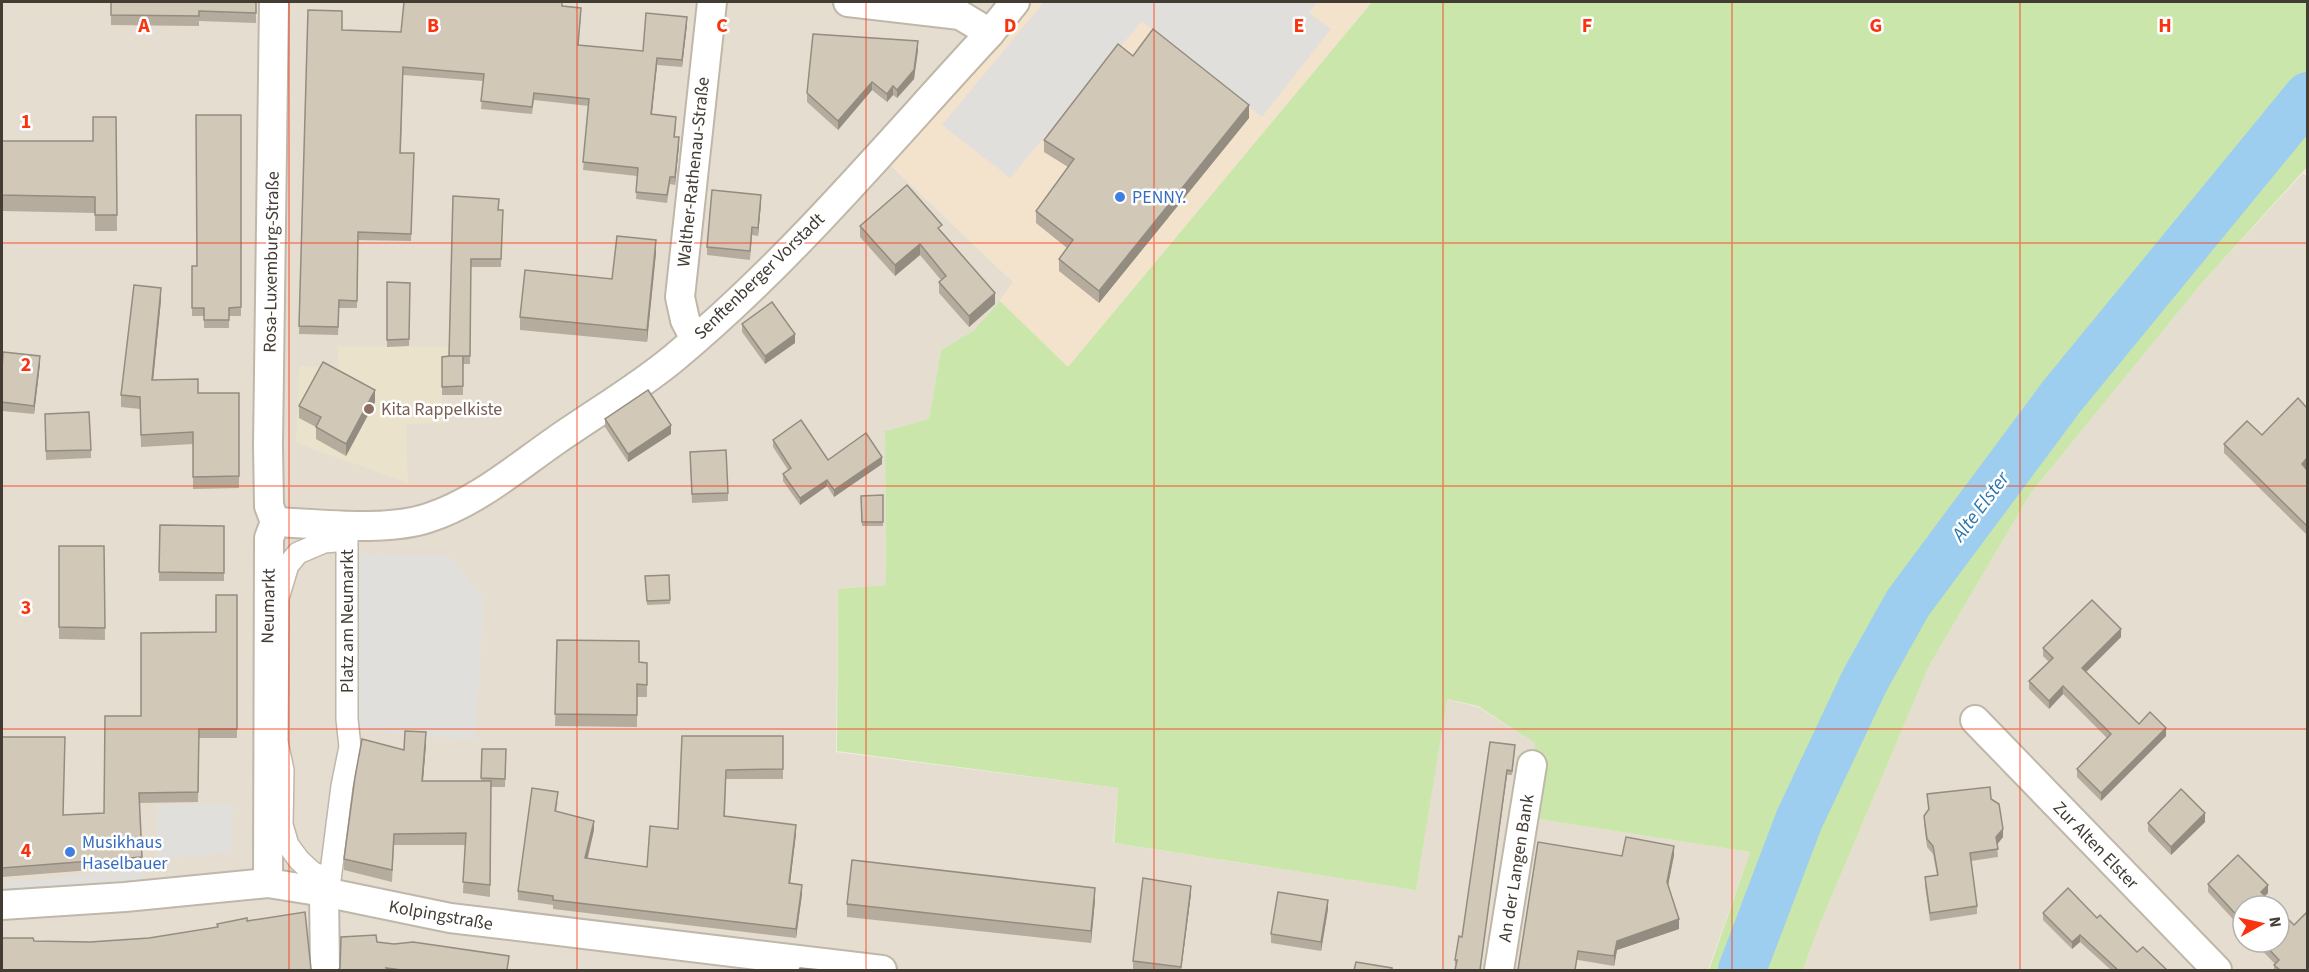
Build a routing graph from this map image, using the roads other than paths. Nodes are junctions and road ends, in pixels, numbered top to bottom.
1 (274, 2) edge
2 (712, 2) edge
3 (848, 2) edge
4 (1015, 2) edge
5 (990, 33) junction
6 (696, 339) junction
7 (275, 522) junction
8 (1975, 720) dead end
9 (1532, 765) dead end
10 (328, 880) junction
11 (267, 883) junction
12 (2, 905) edge
13 (321, 970) edge
14 (882, 970) edge
15 (1499, 970) edge
16 (2217, 970) edge

1 - 7 street, Rosa-Luxemburg-Straße
2 - 6 street, Walther-Rathenau-Straße
3 - 5 street
4 - 5 street, Senftenberger Vorstadt
5 - 6 street, Senftenberger Vorstadt
6 - 7 street, Senftenberger Vorstadt
7 - 11 street, Neumarkt
8 - 16 street, Zur Alten Elster
9 - 15 street, An der Langen Bank
10 - 10 street, Platz am Neumarkt
10 - 11 street, Kolpingstraße
10 - 13 street
10 - 14 street, Kolpingstraße
11 - 12 street, Kolpingstraße

